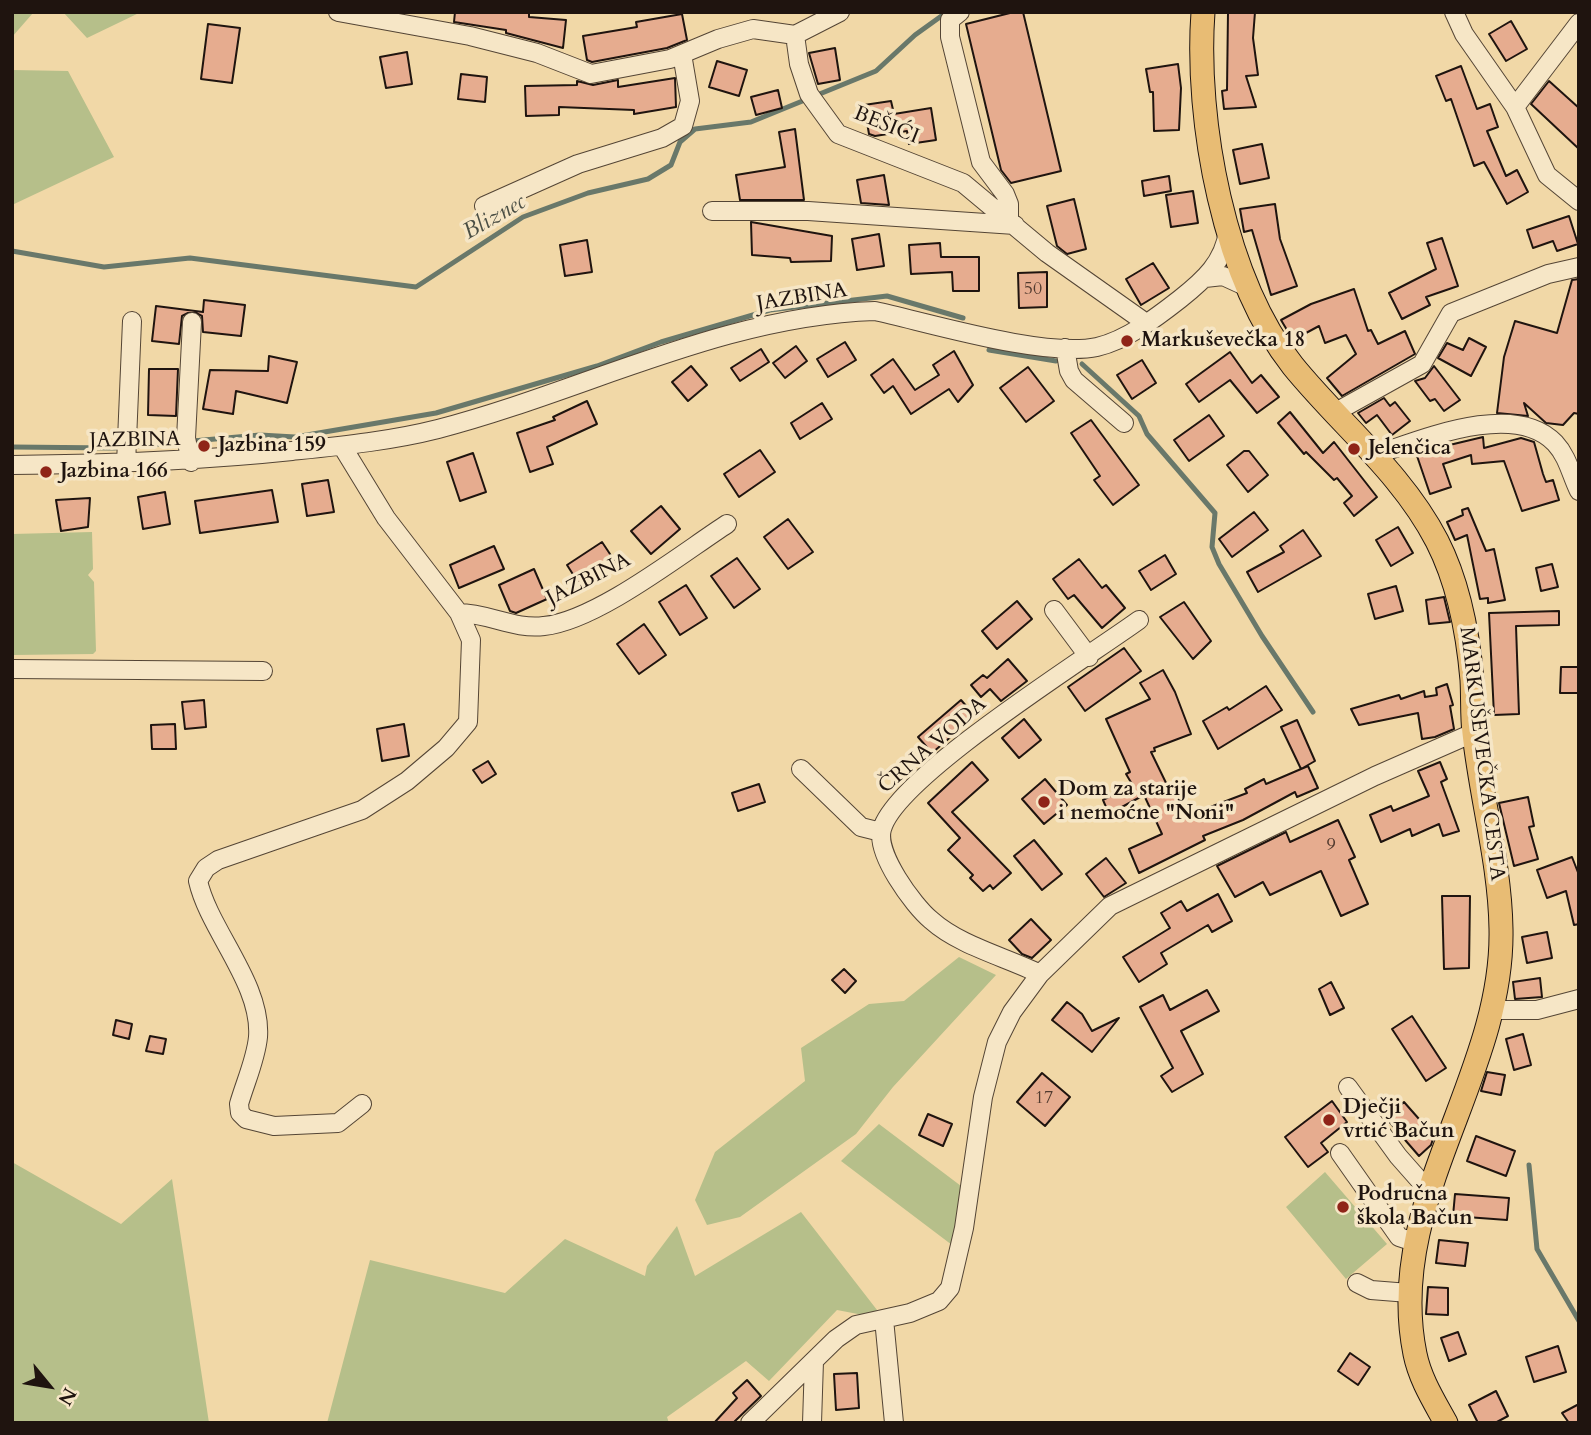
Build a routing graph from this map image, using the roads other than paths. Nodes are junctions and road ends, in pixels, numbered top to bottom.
1 (338, 12) edge
2 (840, 12) edge
3 (960, 12) edge
4 (1203, 12) edge
5 (1454, 12) edge
6 (1579, 23) edge
7 (795, 34) junction
8 (682, 54) junction
9 (1515, 107) junction
10 (1579, 201) edge
11 (484, 206) dead end
12 (712, 211) dead end
13 (1012, 222) junction
14 (1228, 228) junction
15 (1579, 267) edge
16 (1205, 278) junction
17 (1247, 287) junction
18 (132, 321) dead end
19 (192, 323) dead end
20 (1146, 323) junction
21 (1065, 348) junction
22 (1334, 413) junction
23 (1124, 423) dead end
24 (342, 446) junction
25 (188, 450) junction
26 (125, 454) junction
27 (1375, 456) junction
28 (12, 465) edge
29 (1579, 491) edge
30 (727, 524) dead end
31 (1054, 610) dead end
32 (459, 613) junction
33 (1139, 620) dead end
34 (1088, 657) junction
35 (12, 668) edge
36 (263, 671) dead end
37 (1474, 733) junction
38 (1448, 745) junction
39 (1479, 764) junction
40 (801, 769) dead end
41 (881, 832) junction
42 (1040, 974) junction
43 (1579, 999) edge
44 (1493, 1010) junction
45 (1348, 1087) dead end
46 (362, 1104) dead end
47 (1340, 1153) dead end
48 (1428, 1190) junction
49 (1415, 1242) junction
50 (1357, 1283) dead end
51 (1409, 1293) junction
52 (884, 1319) junction
53 (814, 1361) junction
54 (750, 1423) edge
55 (812, 1423) edge
56 (894, 1423) edge
57 (1447, 1423) edge

1 - 8 street
2 - 7 street
3 - 13 street
4 - 14 main road, MARKUŠEVEČKA CESTA
5 - 9 street
6 - 9 street
7 - 8 street
7 - 13 street, BEŠIĆI
8 - 11 street
9 - 10 street
12 - 13 street
13 - 20 street, BEŠIĆI
14 - 16 street, JAZBINA
14 - 17 main road, MARKUŠEVEČKA CESTA
15 - 22 street
16 - 17 street
16 - 20 street, JAZBINA
17 - 22 main road, MARKUŠEVEČKA CESTA
18 - 26 street
19 - 25 street
20 - 21 street, JAZBINA
21 - 23 street
21 - 24 street, JAZBINA
22 - 27 main road, MARKUŠEVEČKA CESTA
24 - 25 street, JAZBINA
24 - 32 street
25 - 26 street, JAZBINA
26 - 28 street, JAZBINA
27 - 29 street
27 - 37 main road, MARKUŠEVEČKA CESTA
30 - 32 street, JAZBINA
31 - 34 street
32 - 46 street
33 - 34 street, ČRNA VODA
34 - 41 street, ČRNA VODA
35 - 36 street
37 - 38 street
37 - 39 main road, MARKUŠEVEČKA CESTA
38 - 39 street
38 - 42 street
39 - 44 main road, MARKUŠEVEČKA CESTA
40 - 41 street
41 - 42 street
42 - 52 street
43 - 44 street
44 - 48 main road, MARKUŠEVEČKA CESTA
45 - 48 street
47 - 49 street
48 - 49 main road, MARKUŠEVEČKA CESTA
49 - 51 main road, MARKUŠEVEČKA CESTA
50 - 51 street
51 - 57 main road, MARKUŠEVEČKA CESTA
52 - 53 street
52 - 56 street
53 - 54 street
53 - 55 street

